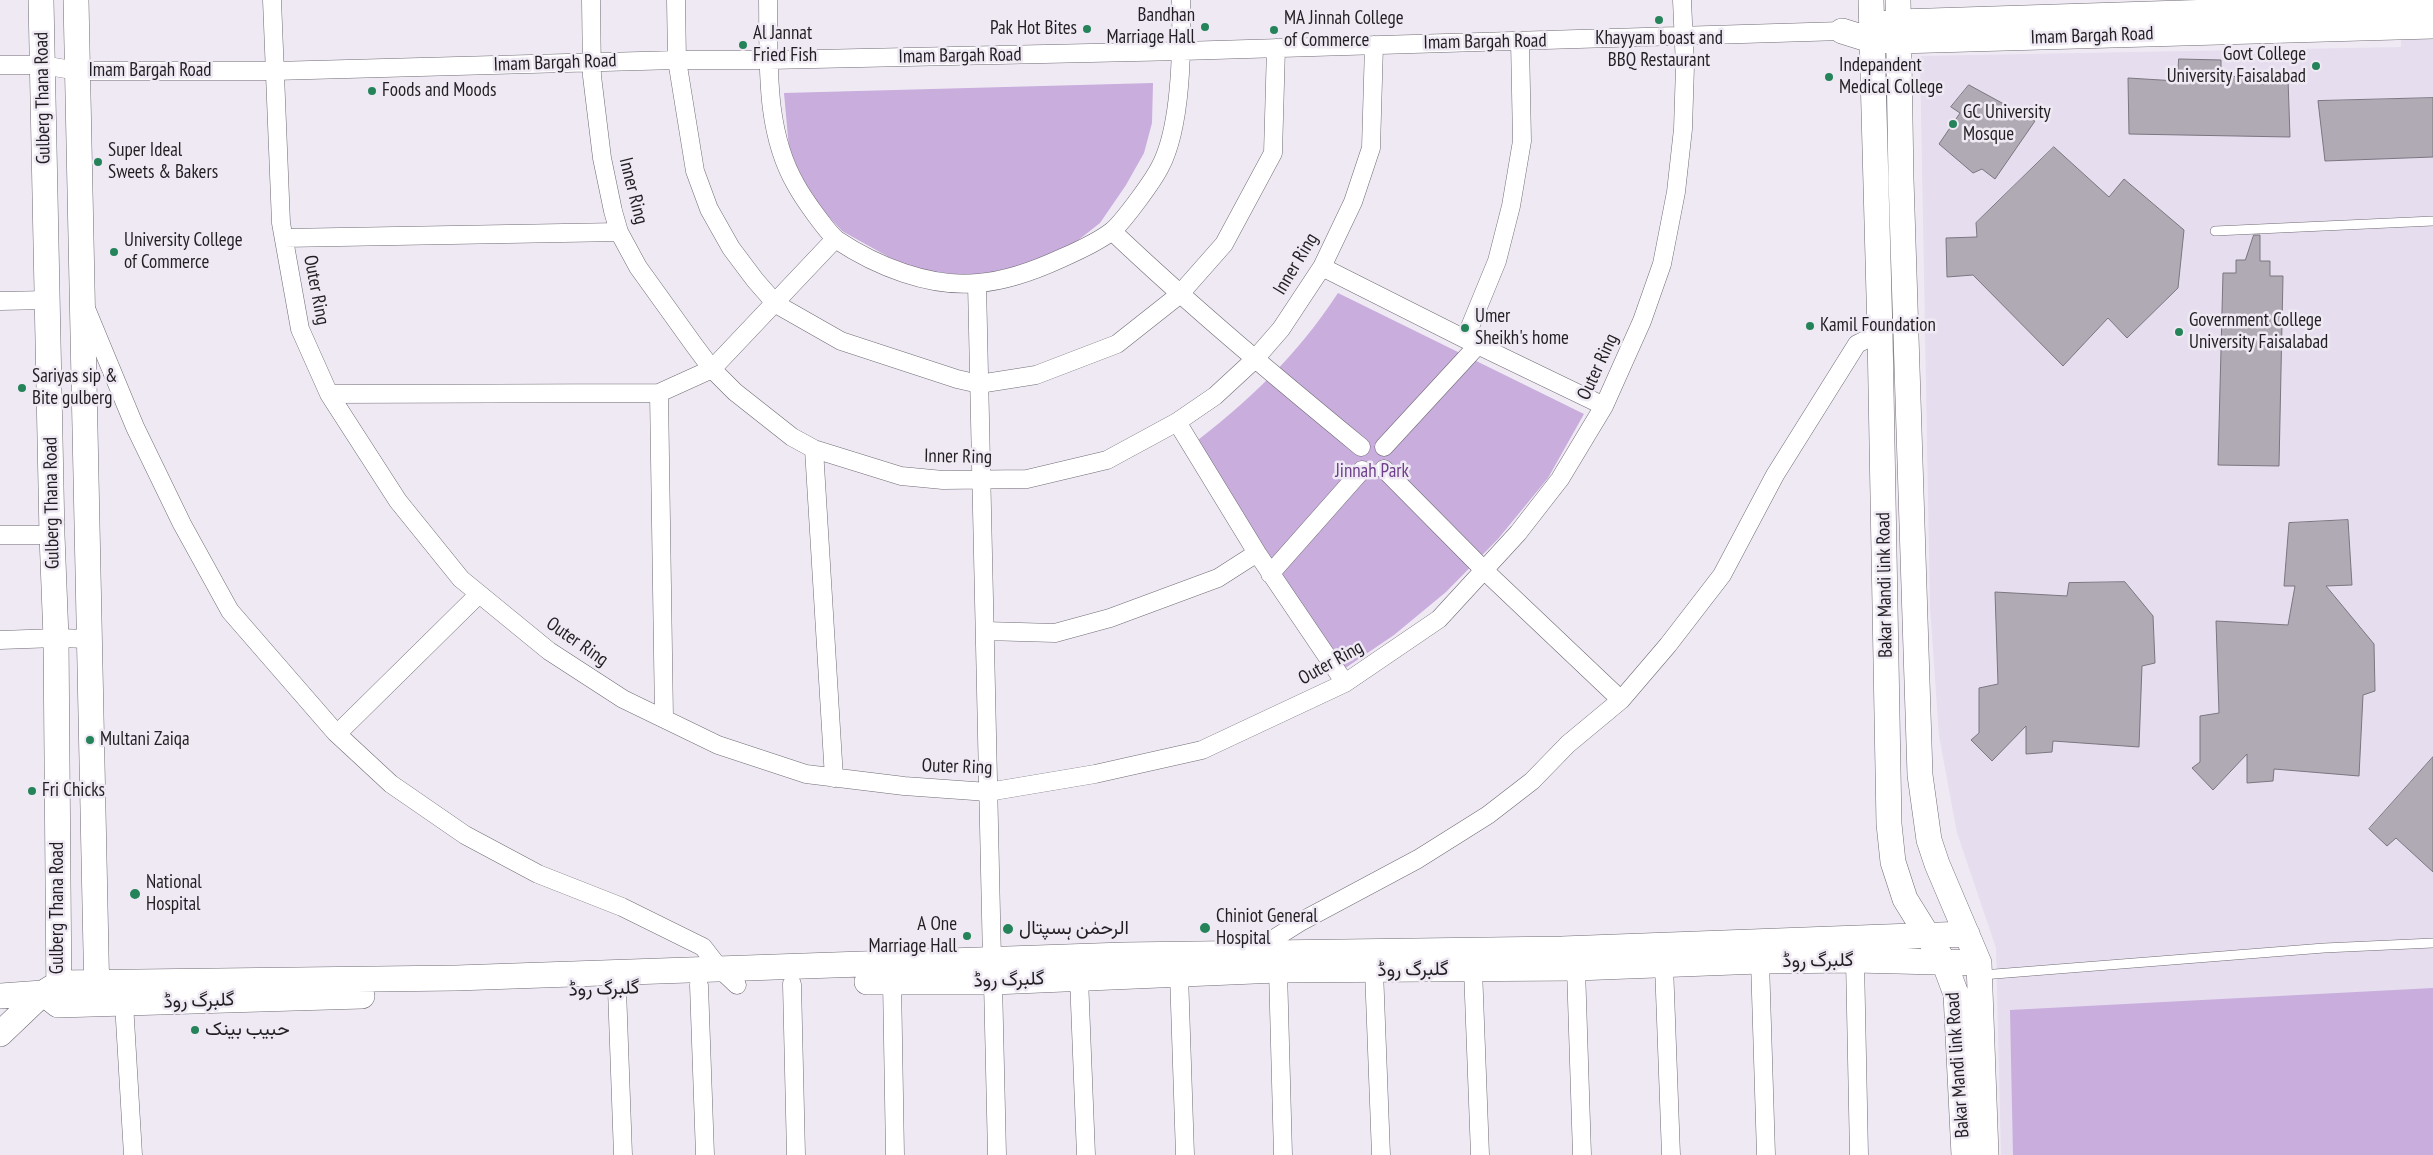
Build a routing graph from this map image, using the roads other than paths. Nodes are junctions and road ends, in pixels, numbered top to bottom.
1 (41, 0) edge
2 (76, 0) edge
3 (272, 0) edge
4 (591, 0) edge
5 (676, 0) edge
6 (768, 0) edge
7 (1181, 0) edge
8 (1682, 0) edge
9 (1871, 0) edge
10 (2396, 3) edge
11 (2433, 5) edge
12 (1899, 21) edge
13 (2433, 26) edge
14 (1842, 31) joint
15 (1871, 33) junction
16 (1684, 38) junction
17 (1520, 41) junction
18 (1374, 45) junction
19 (1276, 48) junction
20 (1182, 51) junction
21 (677, 60) junction
22 (769, 60) junction
23 (592, 62) junction
24 (0, 65) edge
25 (42, 65) junction
26 (78, 71) junction
27 (274, 71) junction
28 (2433, 221) edge
29 (2215, 230) dead end
30 (1112, 231) junction
31 (619, 232) junction
32 (284, 238) junction
33 (836, 239) junction
34 (1322, 267) junction
35 (977, 284) junction
36 (1180, 295) junction
37 (48, 300) junction
38 (0, 301) edge
39 (84, 304) junction
40 (776, 304) junction
41 (1880, 332) junction
42 (1471, 342) junction
43 (1254, 360) junction
44 (712, 369) junction
45 (979, 384) junction
46 (659, 393) junction
47 (329, 394) junction
48 (1604, 406) junction
49 (1177, 422) junction
50 (1361, 447) junction
51 (1384, 447) junction
52 (814, 449) junction
53 (1384, 469) junction
54 (1362, 470) junction
55 (981, 480) junction
56 (0, 534) edge
57 (52, 535) junction
58 (1257, 553) junction
59 (1485, 571) junction
60 (1270, 574) junction
61 (479, 594) junction
62 (985, 631) junction
63 (56, 638) junction
64 (90, 639) junction
65 (0, 640) edge
66 (1345, 683) junction
67 (1621, 700) junction
68 (664, 718) junction
69 (338, 732) junction
70 (834, 778) junction
71 (988, 792) junction
72 (1967, 934) junction
73 (1929, 935) junction
74 (2433, 943) edge
75 (1249, 954) junction
76 (1854, 960) junction
77 (1760, 961) junction
78 (1944, 962) junction
79 (1664, 965) junction
80 (1576, 968) junction
81 (1473, 969) junction
82 (1979, 969) junction
83 (1278, 970) junction
84 (1374, 970) junction
85 (993, 971) junction
86 (1224, 972) junction
87 (1178, 974) junction
88 (729, 977) junction
89 (1079, 978) junction
90 (892, 981) junction
91 (792, 984) junction
92 (699, 986) junction
93 (617, 989) junction
94 (97, 993) junction
95 (53, 994) junction
96 (0, 996) edge
97 (124, 1003) junction
98 (0, 1034) edge
99 (132, 1155) edge
100 (623, 1155) edge
101 (705, 1155) edge
102 (796, 1155) edge
103 (895, 1155) edge
104 (996, 1155) edge
105 (1086, 1155) edge
106 (1185, 1155) edge
107 (1283, 1155) edge
108 (1381, 1155) edge
109 (1480, 1155) edge
110 (1582, 1155) edge
111 (1671, 1155) edge
112 (1766, 1155) edge
113 (1859, 1155) edge
114 (1964, 1155) edge
115 (1986, 1155) edge

1 - 25 main road, Gulberg Thana Road
2 - 26 main road, Gulberg Thana Road
3 - 27 street, Outer Ring
4 - 23 street, Inner Ring
5 - 21 street
6 - 22 street
7 - 20 street
8 - 16 street, Outer Ring
9 - 15 main road, Bakar Mandi link Road
10 - 11 main road, Imam Bargah Road
10 - 12 main road, Imam Bargah Road
12 - 13 main road, Imam Bargah Road
12 - 15 main road, Imam Bargah Road
12 - 72 main road, Bakar Mandi link Road
14 - 15 main road, Imam Bargah Road
14 - 16 street, Imam Bargah Road
15 - 41 main road, Bakar Mandi link Road
16 - 17 street, Imam Bargah Road
16 - 48 street, Outer Ring
17 - 18 street, Imam Bargah Road
17 - 42 street
18 - 19 street, Imam Bargah Road
18 - 34 street, Inner Ring
19 - 20 street, Imam Bargah Road
19 - 36 street
20 - 22 street, Imam Bargah Road
20 - 30 street
21 - 22 street, Imam Bargah Road
21 - 23 street, Imam Bargah Road
21 - 40 street
22 - 33 street
23 - 27 street, Imam Bargah Road
23 - 31 street, Inner Ring
24 - 25 street, Imam Bargah Road
25 - 26 street, Imam Bargah Road
25 - 37 main road, Gulberg Thana Road
26 - 27 street, Imam Bargah Road
26 - 39 main road, Gulberg Thana Road
27 - 32 street, Outer Ring
28 - 29 lane
30 - 35 street
30 - 36 street
31 - 32 street
31 - 44 street, Inner Ring
32 - 47 street, Outer Ring
33 - 35 street
33 - 40 street
34 - 42 street
34 - 43 street, Inner Ring
35 - 45 street
36 - 43 street
36 - 45 street
37 - 38 street
37 - 57 main road, Gulberg Thana Road
39 - 64 main road, Gulberg Thana Road
39 - 69 street
40 - 44 street
40 - 45 street
41 - 67 street
41 - 73 main road, Bakar Mandi link Road
42 - 48 street
42 - 51 street
43 - 49 street, Inner Ring
43 - 50 street
44 - 46 street
44 - 52 street, Inner Ring
45 - 55 street
46 - 47 street
46 - 68 street
47 - 61 street, Outer Ring
48 - 59 street, Outer Ring
49 - 55 street, Inner Ring
49 - 58 street
50 - 51 street
50 - 54 street
51 - 53 street
52 - 55 street, Inner Ring
52 - 70 street
53 - 54 street
53 - 59 street
54 - 60 street
55 - 62 street
56 - 57 street
57 - 63 main road, Gulberg Thana Road
58 - 60 street
58 - 62 street
59 - 66 street, Outer Ring
59 - 67 street
60 - 66 street
61 - 68 street, Outer Ring
61 - 69 street
62 - 71 street
63 - 64 street
63 - 65 street
63 - 95 main road, Gulberg Thana Road
64 - 94 main road, Gulberg Thana Road
66 - 71 street, Outer Ring
67 - 75 street
68 - 70 street, Outer Ring
69 - 88 street
70 - 71 street, Outer Ring
71 - 85 street
72 - 73 main road, گلبرگ روڈ
72 - 82 main road, Bakar Mandi link Road
73 - 75 main road, گلبرگ روڈ
73 - 78 main road, Bakar Mandi link Road
74 - 82 lane
75 - 85 main road, گلبرگ روڈ
75 - 86 street
76 - 77 main road, گلبرگ روڈ
76 - 78 main road, گلبرگ روڈ
76 - 113 street
77 - 79 main road, گلبرگ روڈ
77 - 112 street
78 - 82 main road, گلبرگ روڈ
78 - 114 main road, Bakar Mandi link Road
79 - 80 main road, گلبرگ روڈ
79 - 111 street
80 - 81 main road, گلبرگ روڈ
80 - 110 street
81 - 84 main road, گلبرگ روڈ
81 - 109 street
82 - 115 main road, Bakar Mandi link Road
83 - 84 main road, گلبرگ روڈ
83 - 86 main road, گلبرگ روڈ
83 - 107 street
84 - 108 street
85 - 88 main road, گلبرگ روڈ
85 - 89 main road, گلبرگ روڈ
85 - 90 main road, گلبرگ روڈ
85 - 104 street
86 - 87 main road, گلبرگ روڈ
87 - 89 main road, گلبرگ روڈ
87 - 106 street
88 - 91 main road, گلبرگ روڈ
88 - 92 main road, گلبرگ روڈ
88 - 94 main road, گلبرگ روڈ
89 - 105 street
90 - 91 main road, گلبرگ روڈ
90 - 103 street
91 - 102 street
92 - 93 main road, گلبرگ روڈ
92 - 101 street
93 - 97 main road, گلبرگ روڈ
93 - 100 street
94 - 95 main road, گلبرگ روڈ
94 - 97 main road, گلبرگ روڈ
95 - 96 main road, گلبرگ روڈ
95 - 98 main road
97 - 99 street

